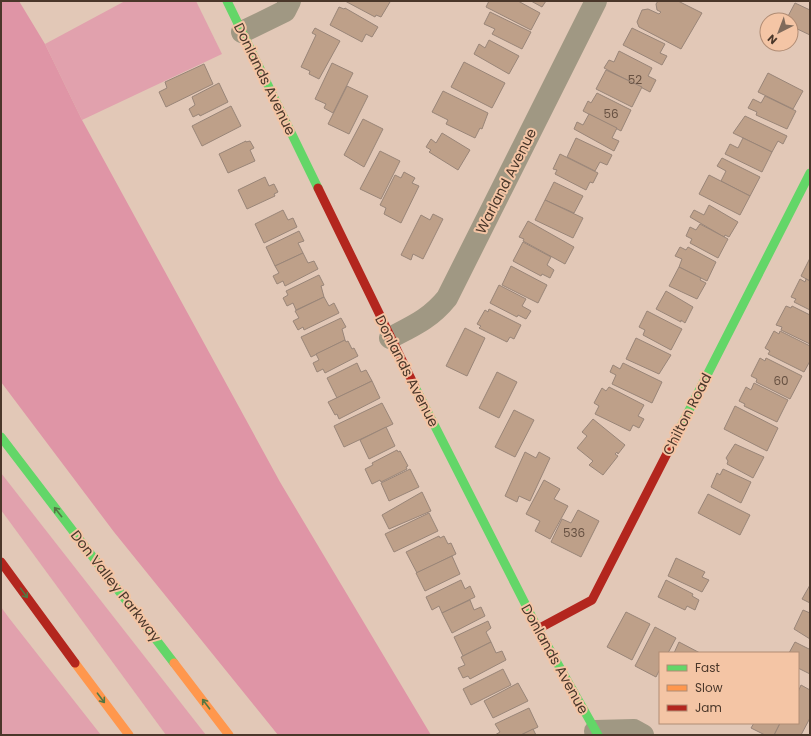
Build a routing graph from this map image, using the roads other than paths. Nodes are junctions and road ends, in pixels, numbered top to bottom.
1 (227, 1) edge
2 (290, 1) edge
3 (596, 1) edge
4 (242, 32) junction
5 (810, 173) edge
6 (390, 338) junction
7 (1, 438) edge
8 (1, 562) edge
9 (538, 629) junction
10 (597, 733) edge
11 (129, 735) edge
12 (230, 735) edge
13 (643, 735) edge

1 - 4 main road, Donlands Avenue
2 - 4 street
3 - 6 street, Warland Avenue
4 - 6 main road, Donlands Avenue
5 - 9 main road, Chilton Road
6 - 9 main road, Donlands Avenue
12 -> 7 main road, Don Valley Parkway
8 -> 11 main road
9 - 10 main road, Donlands Avenue
10 - 13 street

